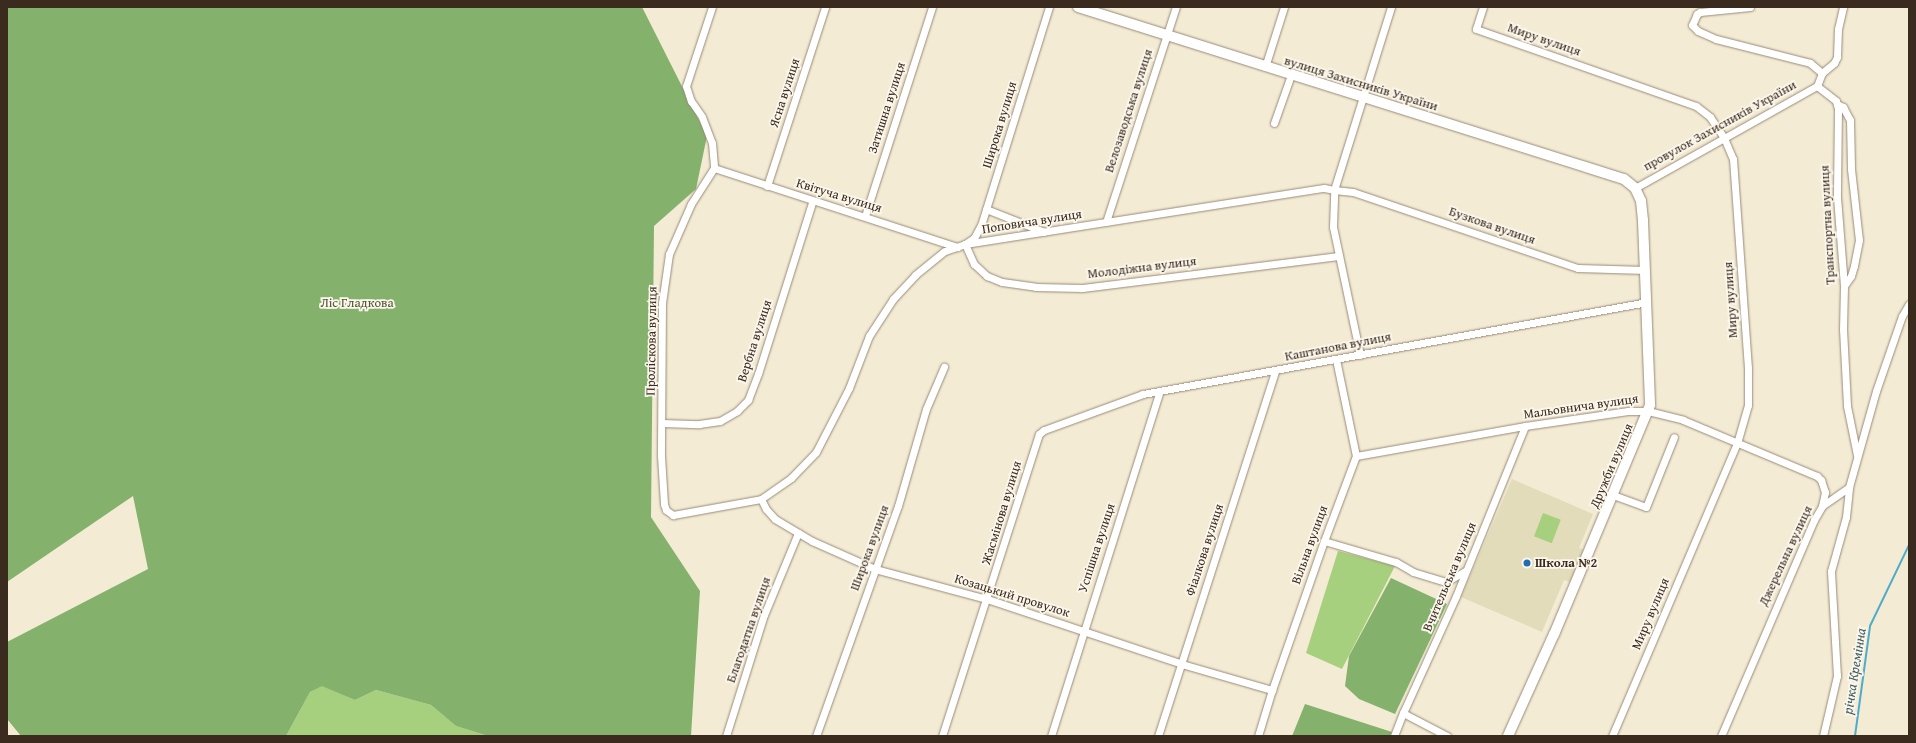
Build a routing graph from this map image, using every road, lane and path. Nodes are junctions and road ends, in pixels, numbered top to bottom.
1 (712, 7) edge
2 (825, 7) edge
3 (932, 7) edge
4 (1049, 7) edge
5 (1078, 7) edge
6 (1176, 7) edge
7 (1284, 7) edge
8 (1391, 7) edge
9 (1483, 7) edge
10 (1750, 7) edge
11 (1844, 7) edge
12 (1166, 36) junction
13 (1265, 67) junction
14 (1822, 72) junction
15 (1290, 75) junction
16 (1817, 86) junction
17 (1363, 98) junction
18 (1837, 104) junction
19 (1274, 123) dead end
20 (1724, 138) junction
21 (714, 168) junction
22 (767, 186) junction
23 (1635, 188) junction
24 (1334, 190) junction
25 (813, 200) junction
26 (986, 209) junction
27 (865, 216) junction
28 (1106, 222) junction
29 (1044, 232) junction
30 (965, 244) junction
31 (957, 247) junction
32 (1339, 256) junction
33 (1645, 270) junction
34 (1844, 286) junction
35 (1647, 302) junction
36 (1909, 304) edge
37 (1360, 355) junction
38 (1336, 360) junction
39 (944, 368) dead end
40 (1275, 371) junction
41 (1160, 391) junction
42 (1648, 411) junction
43 (662, 423) junction
44 (1525, 426) junction
45 (1039, 434) joint
46 (1674, 437) dead end
47 (1736, 443) junction
48 (1356, 456) junction
49 (1858, 459) junction
50 (1849, 487) junction
51 (1613, 495) junction
52 (761, 499) junction
53 (1822, 506) junction
54 (673, 515) joint
55 (798, 533) junction
56 (1324, 541) junction
57 (875, 569) junction
58 (1465, 571) junction
59 (987, 599) junction
60 (1084, 631) junction
61 (1182, 664) junction
62 (1272, 690) junction
63 (1403, 713) junction
64 (726, 736) edge
65 (816, 736) edge
66 (942, 736) edge
67 (1051, 736) edge
68 (1158, 736) edge
69 (1258, 736) edge
70 (1394, 736) edge
71 (1447, 736) edge
72 (1508, 736) edge
73 (1612, 736) edge
74 (1721, 736) edge
75 (1823, 736) edge

1 - 21 street
2 - 22 street, Ясна вулиця
3 - 27 street, Затишна вулиця
4 - 26 street, Широка вулиця
5 - 12 street, вулиця Захисників України
6 - 12 street, Велозаводська вулиця
7 - 13 street
8 - 17 street
9 - 20 street, Миру вулиця
10 - 14 street
11 - 14 street
12 - 13 street, вулиця Захисників України
12 - 28 street, Велозаводська вулиця
13 - 15 street, вулиця Захисників України
14 - 16 street
15 - 17 street, вулиця Захисників України
15 - 19 street
16 - 18 street
16 - 20 street, провулок Захисників України
17 - 23 street, вулиця Захисників України
17 - 24 street
18 - 34 street, Транспортна вулиця
18 - 34 street
20 - 23 street, провулок Захисників України
20 - 47 street, Миру вулиця
21 - 22 street, Квітуча вулиця
21 - 43 street, Проліскова вулиця
22 - 25 street, Квітуча вулиця
23 - 33 street, Дружби вулиця
24 - 28 street, Поповича вулиця
24 - 32 street
24 - 33 street, Бузкова вулиця
25 - 27 street, Квітуча вулиця
25 - 43 street, Вербна вулиця
26 - 29 street
26 - 30 street, Широка вулиця
27 - 31 street, Квітуча вулиця
28 - 29 street, Поповича вулиця
29 - 30 street, Поповича вулиця
30 - 31 street, Поповича вулиця
30 - 32 street, Молодіжна вулиця
31 - 52 street, Поповича вулиця
32 - 37 street
33 - 35 street, Дружби вулиця
34 - 49 street, Транспортна вулиця
35 - 37 street, Каштанова вулиця
35 - 42 street, Дружби вулиця
36 - 49 street
37 - 38 street, Каштанова вулиця
38 - 40 street, Каштанова вулиця
38 - 48 street
39 - 57 street, Широка вулиця
40 - 41 street, Каштанова вулиця
40 - 61 street, Фіалкова вулиця
41 - 45 street, Каштанова вулиця
41 - 60 street, Успішна вулиця
42 - 44 street, Мальовнича вулиця
42 - 47 street, Мальовнича вулиця
42 - 51 street, Дружби вулиця
43 - 54 street, Проліскова вулиця
44 - 48 street, Мальовнича вулиця
44 - 58 street, Вчительська вулиця
45 - 59 street, Жасмінова вулиця
46 - 51 street
47 - 53 street, Мальовнича вулиця
47 - 73 street, Миру вулиця
48 - 56 street, Вільна вулиця
49 - 50 street
50 - 53 street, Джерельна вулиця
50 - 75 street
51 - 72 street, Дружби вулиця
52 - 54 street, Поповича вулиця
52 - 55 street, Козацький провулок
53 - 74 street, Джерельна вулиця
55 - 57 street, Козацький провулок
55 - 64 street, Благодатна вулиця
56 - 58 street
56 - 62 street, Вільна вулиця
57 - 59 street, Козацький провулок
57 - 65 street, Широка вулиця
58 - 63 street, Вчительська вулиця
59 - 60 street, Козацький провулок
59 - 66 street, Жасмінова вулиця
60 - 61 street, Козацький провулок
60 - 67 street, Успішна вулиця
61 - 62 street, Козацький провулок
61 - 68 street, Фіалкова вулиця
62 - 69 street, Вільна вулиця
63 - 70 street, Вчительська вулиця
63 - 71 street

